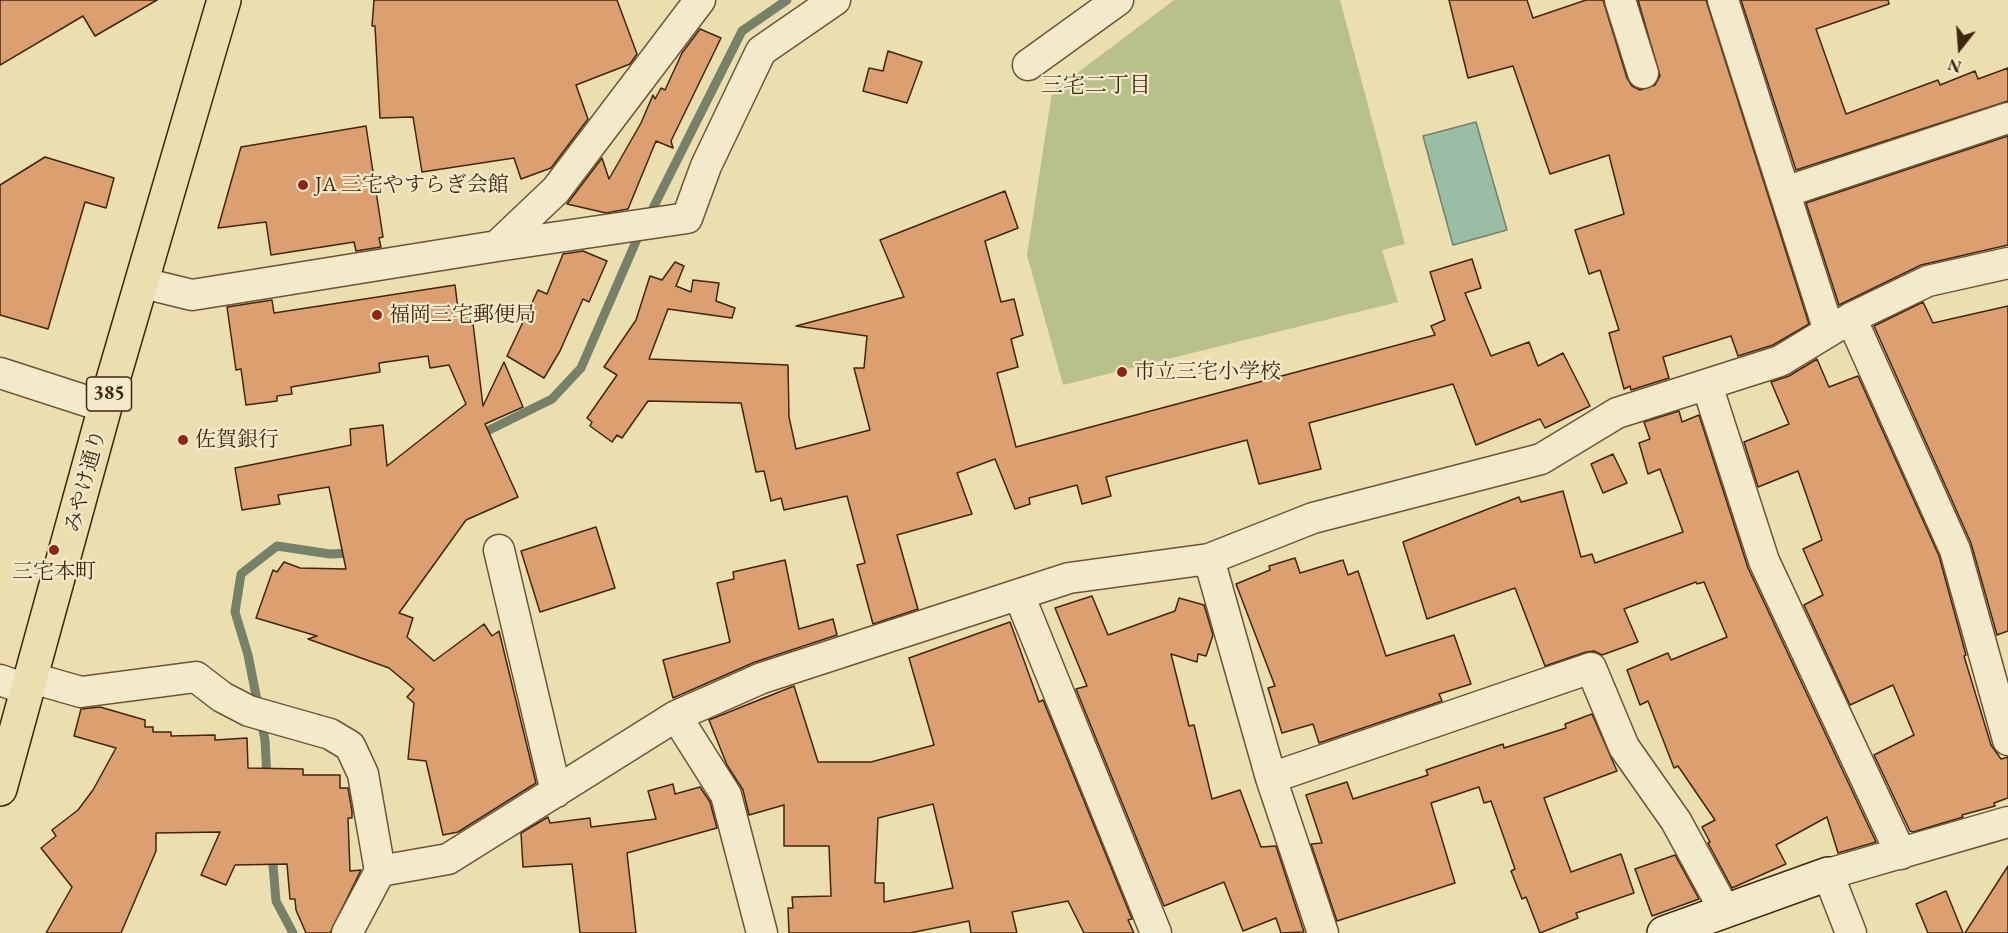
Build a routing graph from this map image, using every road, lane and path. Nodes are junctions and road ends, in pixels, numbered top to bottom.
1 (224, 0) edge
2 (700, 0) edge
3 (835, 0) edge
4 (1118, 0) edge
5 (1620, 0) edge
6 (1722, 0) edge
7 (1028, 65) dead end
8 (1642, 73) dead end
9 (2008, 118) edge
10 (1785, 192) junction
11 (497, 246) junction
12 (2008, 263) edge
13 (143, 283) junction
14 (1840, 325) junction
15 (0, 373) edge
16 (1707, 385) junction
17 (105, 407) junction
18 (499, 549) dead end
19 (1209, 559) junction
20 (1019, 595) junction
21 (20, 682) edge
22 (676, 716) junction
23 (2008, 740) edge
24 (1270, 778) junction
25 (0, 789) edge
26 (556, 792) junction
27 (2008, 822) edge
28 (1901, 854) junction
29 (380, 871) junction
30 (1828, 874) junction
31 (1725, 911) junction
32 (347, 933) edge
33 (762, 933) edge
34 (1156, 933) edge
35 (1323, 933) edge
36 (1664, 933) edge
37 (1851, 933) edge

1 - 13 highway, みやけ通り / 385
2 - 11 street
3 - 11 street
4 - 7 street
5 - 8 street
6 - 10 street
9 - 10 street
10 - 14 street
11 - 13 street
12 - 14 street
13 - 17 highway, みやけ通り / 385
14 - 16 street
14 - 23 street
15 - 17 street
16 - 19 street
16 - 28 street
17 - 21 highway, みやけ通り / 385
18 - 26 street
19 - 20 street
19 - 24 street
20 - 22 street
20 - 34 street
21 - 25 highway, みやけ通り / 385
21 - 29 street
22 - 26 street
22 - 33 street
24 - 31 street
24 - 35 street
26 - 29 street
27 - 28 street
28 - 30 street
29 - 32 street
30 - 31 street
30 - 37 street
31 - 36 street

